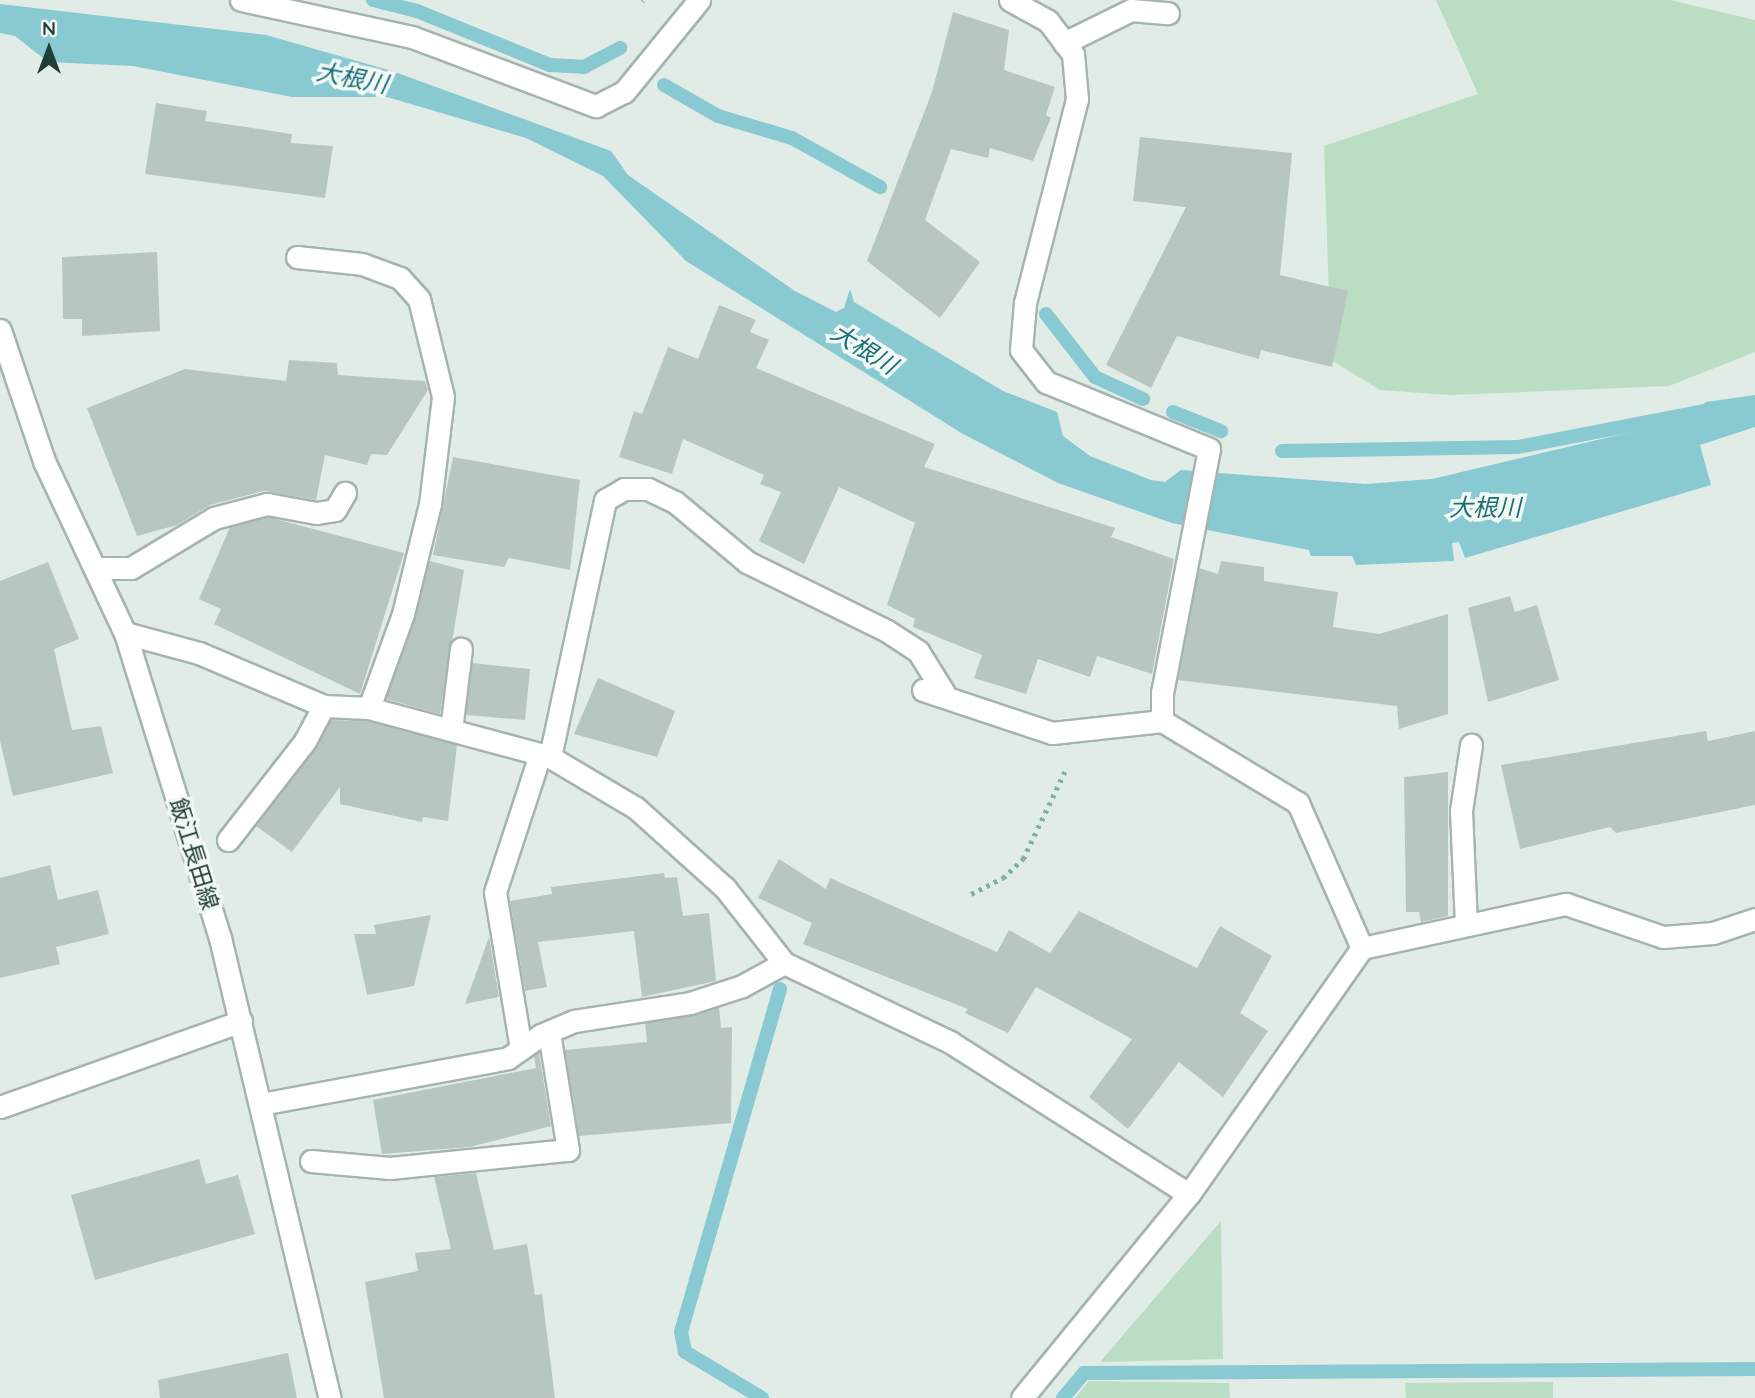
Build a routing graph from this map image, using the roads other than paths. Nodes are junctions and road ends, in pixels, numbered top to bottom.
1 (241, 0) edge
2 (1010, 0) edge
3 (696, 1) edge
4 (1168, 13) dead end
5 (1064, 43) junction
6 (298, 257) dead end
7 (0, 330) edge
8 (345, 493) dead end
9 (95, 568) junction
10 (124, 633) junction
11 (461, 649) dead end
12 (324, 706) junction
13 (369, 708) junction
14 (1163, 721) junction
15 (451, 730) junction
16 (1471, 745) dead end
17 (545, 755) junction
18 (228, 840) dead end
19 (1755, 919) edge
20 (1466, 925) junction
21 (1362, 948) junction
22 (784, 963) junction
23 (241, 1021) junction
24 (549, 1033) junction
25 (521, 1049) junction
26 (261, 1104) junction
27 (0, 1107) edge
28 (311, 1161) dead end
29 (1189, 1194) junction
30 (330, 1398) edge
31 (1022, 1398) edge

1 - 3 street
2 - 5 street
4 - 5 street
5 - 14 street
6 - 13 street
7 - 9 street, 飯江長田線
8 - 9 street
9 - 10 street, 飯江長田線
10 - 12 street
10 - 23 street, 飯江長田線
11 - 15 street
12 - 13 street
12 - 18 street
13 - 15 street
14 - 17 street
14 - 21 street
15 - 17 street
16 - 20 street
17 - 22 street
17 - 25 street
19 - 20 street
20 - 21 street
21 - 29 street
22 - 24 street
22 - 29 street
23 - 26 street, 飯江長田線
23 - 27 street
24 - 25 street
24 - 28 street
25 - 26 street
26 - 30 street, 飯江長田線
29 - 31 street

